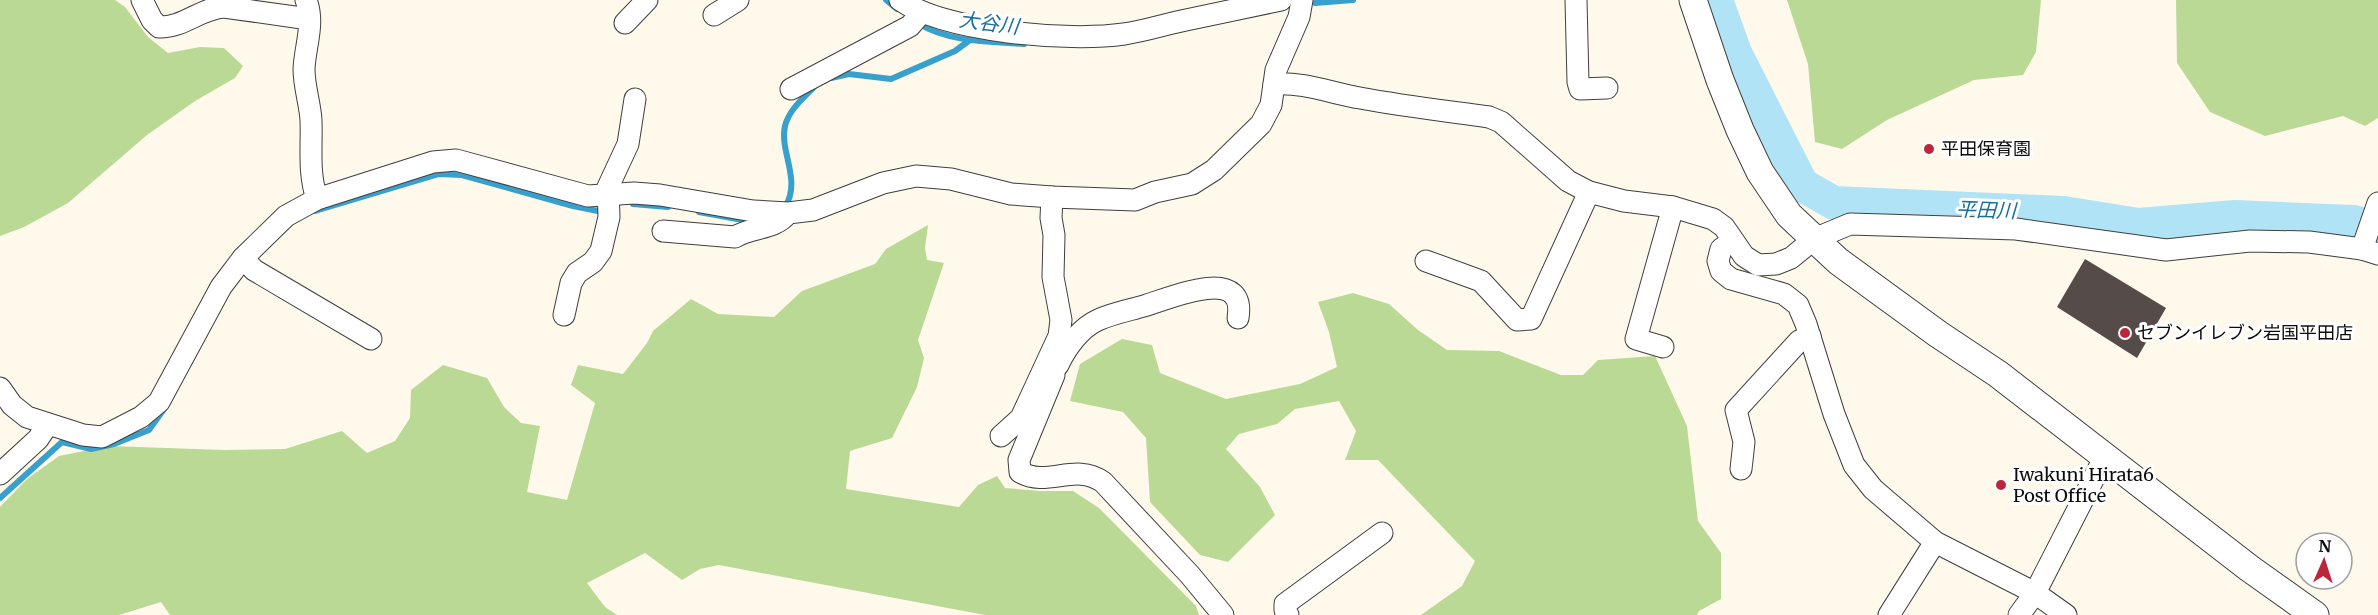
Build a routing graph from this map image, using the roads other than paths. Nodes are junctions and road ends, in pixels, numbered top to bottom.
1 (142, 0) edge
2 (647, 0) edge
3 (738, 0) edge
4 (900, 0) edge
5 (1281, 0) edge
6 (1302, 0) edge
7 (1576, 0) edge
8 (1693, 0) edge
9 (308, 10) edge
10 (714, 15) dead end
11 (917, 18) junction
12 (625, 23) dead end
13 (1274, 84) junction
14 (1607, 88) dead end
15 (791, 89) dead end
16 (635, 99) dead end
17 (1589, 192) junction
18 (608, 196) junction
19 (1052, 198) junction
20 (317, 199) junction
21 (1673, 207) junction
22 (2376, 208) edge
23 (788, 213) junction
24 (663, 231) dead end
25 (1814, 239) junction
26 (1733, 241) junction
27 (2369, 246) edge
28 (243, 258) junction
29 (1426, 261) dead end
30 (564, 315) dead end
31 (1238, 318) dead end
32 (1810, 336) junction
33 (371, 339) dead end
34 (1663, 347) dead end
35 (1048, 373) junction
36 (0, 388) edge
37 (48, 424) junction
38 (1001, 436) dead end
39 (2107, 460) junction
40 (1741, 469) dead end
41 (0, 474) edge
42 (1382, 533) dead end
43 (1935, 542) junction
44 (2035, 593) junction
45 (1222, 615) edge
46 (1288, 615) edge
47 (1889, 615) edge
48 (2019, 615) edge
49 (2066, 615) edge
50 (2314, 615) edge

1 - 9 street
2 - 12 street
3 - 10 street
4 - 11 street
5 - 11 street
6 - 13 street
7 - 14 street
8 - 25 street
9 - 20 street
11 - 15 street
13 - 17 street
13 - 19 street
16 - 18 street
17 - 21 street
17 - 29 street
18 - 20 street
18 - 23 street
18 - 30 street
19 - 23 street
19 - 35 street
20 - 28 street
21 - 26 street
21 - 34 street
22 - 27 street
23 - 24 street
25 - 26 street
25 - 27 street
25 - 39 street
26 - 32 street
28 - 33 street
28 - 37 street
31 - 35 street
32 - 40 street
32 - 43 street
35 - 38 street
35 - 45 street
36 - 37 street
37 - 41 street
39 - 44 street
39 - 50 street
42 - 46 street
43 - 44 street
43 - 47 street
44 - 48 street
44 - 49 street

